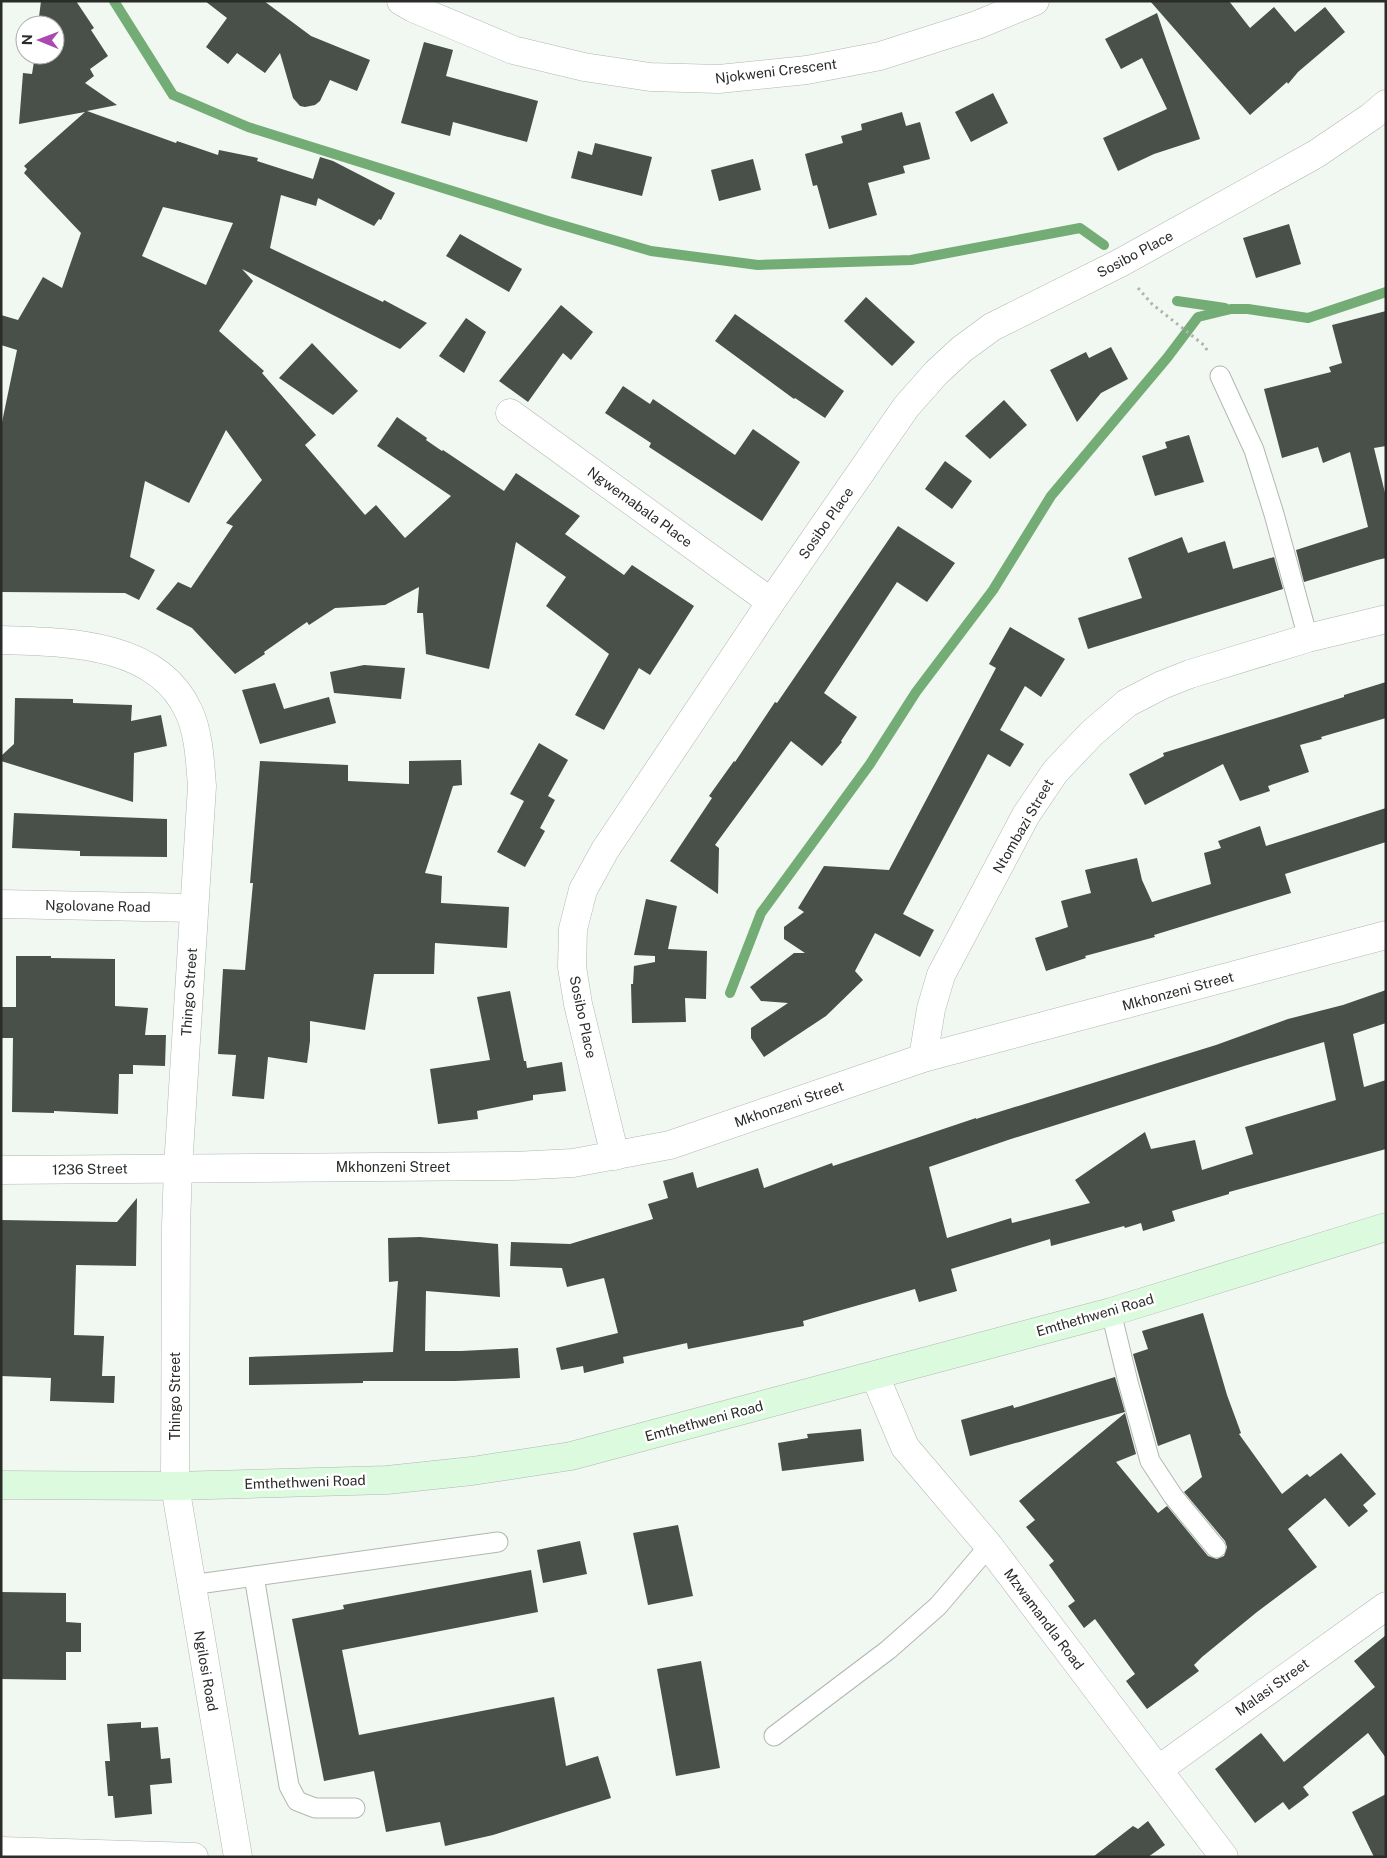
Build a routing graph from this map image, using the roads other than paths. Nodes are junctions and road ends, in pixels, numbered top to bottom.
1 (401, 1) edge
2 (1035, 1) edge
3 (1386, 104) edge
4 (1220, 376) dead end
5 (510, 413) dead end
6 (771, 602) junction
7 (1386, 619) edge
8 (1308, 638) junction
9 (1, 640) edge
10 (1, 904) edge
11 (194, 908) junction
12 (1386, 935) edge
13 (923, 1058) junction
14 (615, 1156) junction
15 (178, 1168) junction
16 (1, 1170) edge
17 (1386, 1227) edge
18 (1111, 1312) junction
19 (875, 1376) junction
20 (1, 1485) edge
21 (175, 1486) junction
22 (498, 1542) dead end
23 (989, 1546) junction
24 (1216, 1548) dead end
25 (254, 1576) junction
26 (191, 1585) junction
27 (1386, 1606) edge
28 (774, 1736) dead end
29 (1159, 1769) junction
30 (355, 1808) dead end
31 (1, 1851) edge
32 (194, 1857) edge
33 (238, 1857) edge
34 (1224, 1857) edge

1 - 2 street, Njokweni Crescent
3 - 6 street, Sosibo Place
4 - 8 lane
5 - 6 street, Ngwemabala Place
6 - 14 street, Sosibo Place
7 - 8 street, Ntombazi Street
8 - 13 street, Ntombazi Street
9 - 11 street, Thingo Street
10 - 11 street, Ngolovane Road
11 - 15 street, Thingo Street
12 - 13 street, Mkhonzeni Street
13 - 14 street, Mkhonzeni Street
14 - 15 street, Mkhonzeni Street
15 - 16 street, 1236 Street
15 - 21 street, Thingo Street
17 - 18 street, Emthethweni Road
18 - 19 street, Emthethweni Road
18 - 24 lane
19 - 21 street, Emthethweni Road
19 - 23 street, Mzwamandla Road
20 - 21 street, Emthethweni Road
21 - 26 street, Ngilosi Road
22 - 25 lane
23 - 28 lane
23 - 29 street, Mzwamandla Road
25 - 26 lane
25 - 30 lane
26 - 33 street, Ngilosi Road
27 - 29 street, Malasi Street
29 - 34 street, Mzwamandla Road
31 - 32 street

